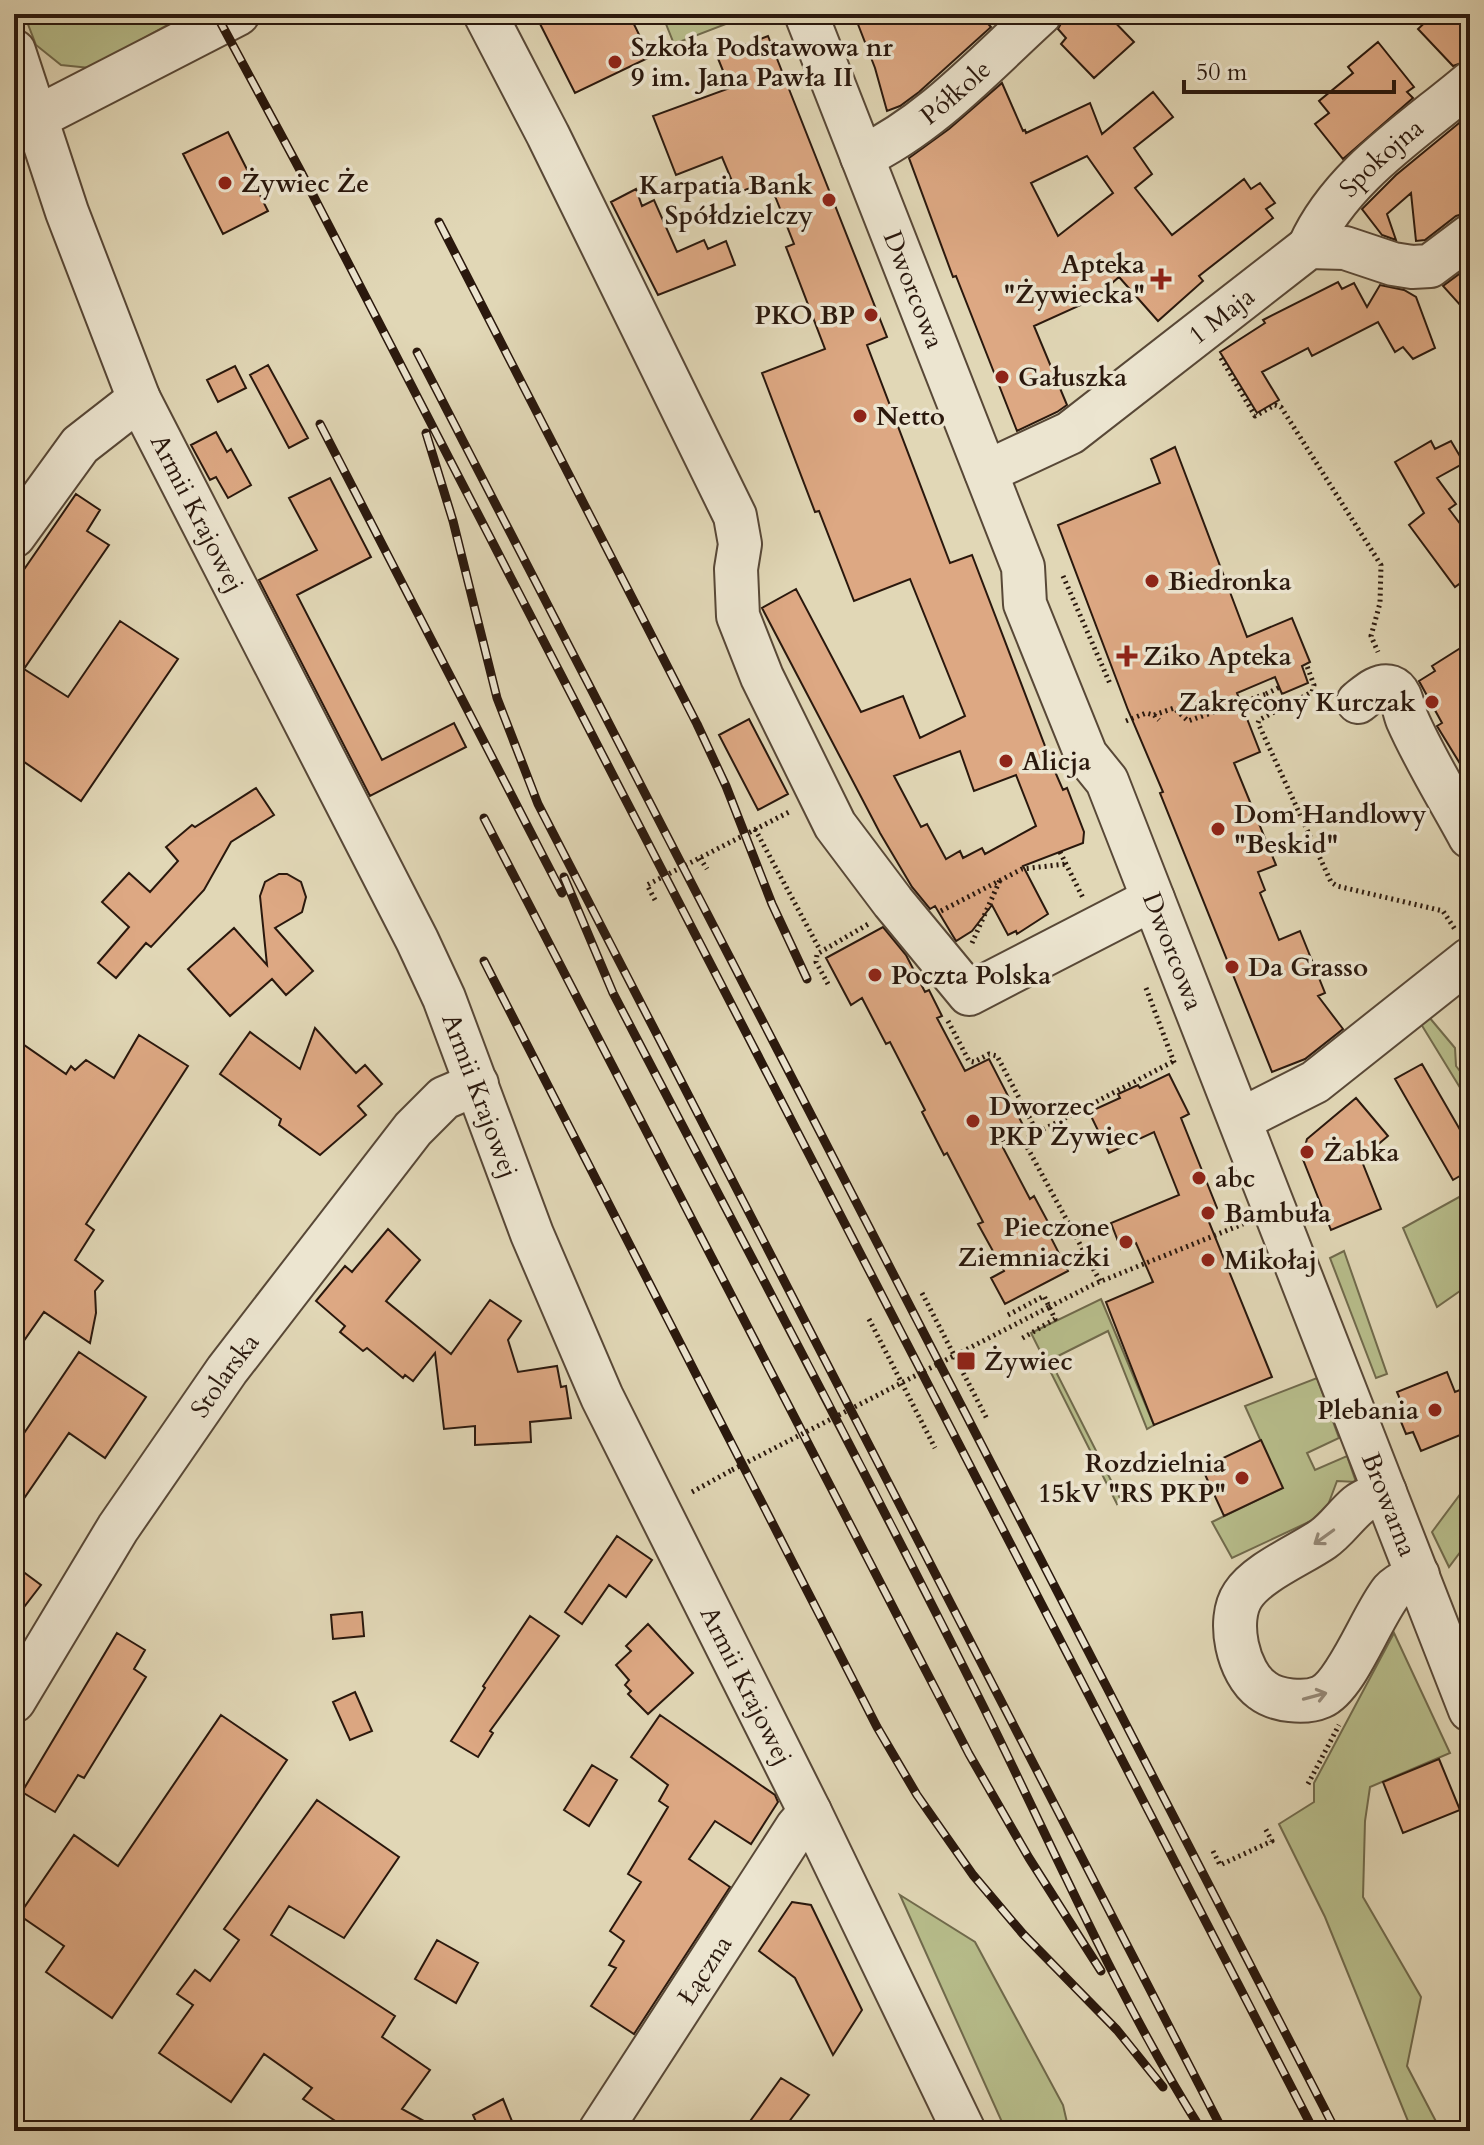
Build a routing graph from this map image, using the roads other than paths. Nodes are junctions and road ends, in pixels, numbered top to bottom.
1 (238, 14) edge
2 (485, 14) edge
3 (806, 14) edge
4 (1040, 14) edge
5 (14, 51) edge
6 (1470, 83) edge
7 (36, 118) junction
8 (862, 157) junction
9 (1470, 236) edge
10 (1309, 247) junction
11 (139, 399) junction
12 (986, 472) junction
13 (14, 536) edge
14 (1358, 702) dead end
15 (1470, 837) edge
16 (1153, 899) junction
17 (1465, 949) edge
18 (477, 1084) junction
19 (1240, 1120) junction
20 (1385, 1492) junction
21 (1418, 1575) junction
22 (14, 1701) edge
23 (1470, 1710) edge
24 (810, 1812) junction
25 (600, 2131) edge
26 (964, 2131) edge

1 - 7 street
2 - 16 street
3 - 8 street, Dworcowa
4 - 8 street, Półkole
5 - 7 street, Armii Krajowej
6 - 10 street, Spokojna
7 - 11 street, Armii Krajowej
8 - 12 street, Dworcowa
9 - 10 street
10 - 12 street, 1 Maja
11 - 13 street
11 - 18 street, Armii Krajowej
12 - 16 street, Dworcowa
14 - 15 street
16 - 19 street, Dworcowa
17 - 19 street
18 - 22 street, Stolarska
18 - 24 street, Armii Krajowej
19 - 20 street, Browarna
20 - 21 street, Browarna
20 -> 21 street
21 - 23 street, Browarna
24 - 25 street, Łączna
24 - 26 street, Armii Krajowej

